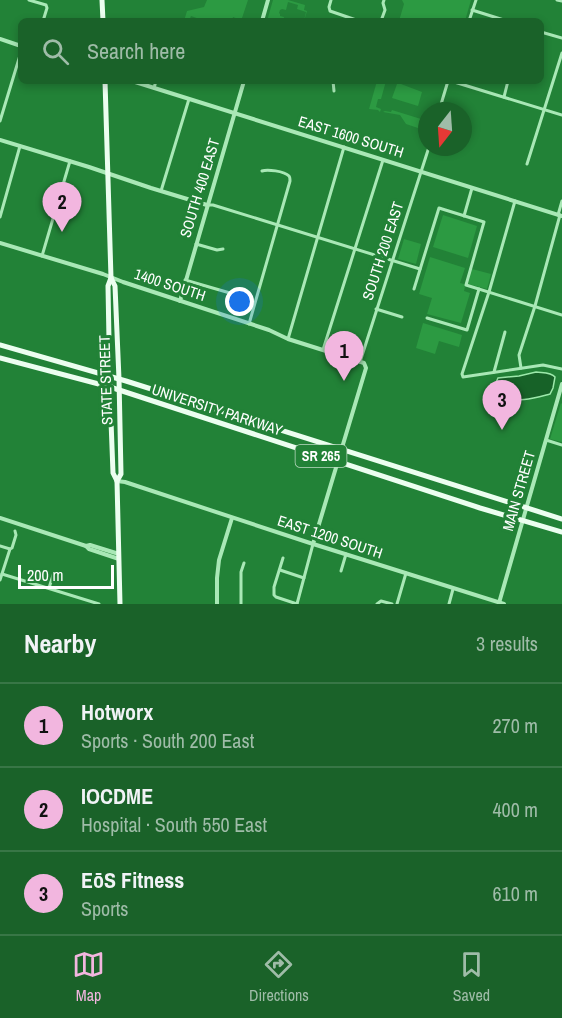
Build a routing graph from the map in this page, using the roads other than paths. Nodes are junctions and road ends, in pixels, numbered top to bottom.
1 (29, 0) edge
2 (102, 0) edge
3 (268, 0) edge
4 (331, 0) edge
5 (384, 0) edge
6 (476, 0) edge
7 (557, 0) edge
8 (562, 2) edge
9 (472, 10) junction
10 (44, 18) edge
11 (103, 18) edge
12 (263, 18) edge
13 (351, 18) edge
14 (382, 18) edge
15 (470, 18) edge
16 (497, 18) edge
17 (544, 33) edge
18 (562, 38) edge
19 (0, 39) edge
20 (18, 45) edge
21 (562, 53) edge
22 (18, 62) edge
23 (105, 84) edge
24 (141, 84) edge
25 (155, 84) edge
26 (243, 84) edge
27 (334, 84) edge
28 (449, 84) edge
29 (460, 84) edge
30 (507, 84) edge
31 (154, 88) junction
32 (334, 91) dead end
33 (504, 97) junction
34 (189, 99) junction
35 (442, 102) edge
36 (544, 110) junction
37 (234, 113) junction
38 (562, 115) edge
39 (0, 122) edge
40 (0, 140) edge
41 (20, 146) junction
42 (344, 147) junction
43 (426, 156) edge
44 (383, 159) junction
45 (70, 161) junction
46 (527, 164) dead end
47 (261, 171) dead end
48 (422, 172) junction
49 (108, 174) junction
50 (472, 188) junction
51 (161, 191) junction
52 (515, 201) junction
53 (562, 201) edge
54 (207, 204) junction
55 (464, 216) junction
56 (560, 216) edge
57 (0, 217) edge
58 (277, 225) junction
59 (317, 237) junction
60 (0, 243) edge
61 (196, 243) junction
62 (223, 249) dead end
63 (355, 249) junction
64 (42, 256) junction
65 (392, 260) junction
66 (420, 269) junction
67 (111, 278) junction
68 (185, 280) junction
69 (414, 289) dead end
70 (479, 289) junction
71 (489, 292) junction
72 (230, 293) dead end
73 (180, 301) junction
74 (535, 306) junction
75 (376, 309) junction
76 (562, 315) edge
77 (402, 317) dead end
78 (427, 318) dead end
79 (249, 324) junction
80 (505, 332) dead end
81 (288, 339) junction
82 (0, 345) edge
83 (323, 350) junction
84 (0, 358) edge
85 (360, 362) junction
86 (521, 368) junction
87 (562, 369) edge
88 (494, 372) junction
89 (110, 376) junction
90 (119, 379) junction
91 (562, 384) edge
92 (110, 387) junction
93 (119, 390) junction
94 (546, 440) junction
95 (562, 445) edge
96 (342, 450) junction
97 (338, 461) junction
98 (117, 481) junction
99 (526, 508) junction
100 (0, 518) edge
101 (232, 518) junction
102 (562, 519) edge
103 (522, 520) junction
104 (15, 531) dead end
105 (562, 532) edge
106 (314, 544) junction
107 (0, 546) edge
108 (10, 549) junction
109 (346, 554) junction
110 (119, 556) junction
111 (283, 558) dead end
112 (244, 563) dead end
113 (279, 570) junction
114 (341, 571) dead end
115 (54, 572) dead end
116 (2, 573) junction
117 (406, 573) junction
118 (304, 578) junction
119 (0, 580) edge
120 (49, 588) junction
121 (453, 588) junction
122 (99, 604) edge
123 (120, 604) edge
124 (217, 604) edge
125 (241, 604) edge
126 (297, 604) edge
127 (377, 604) edge
128 (392, 604) edge
129 (397, 604) edge
130 (449, 604) edge
131 (500, 604) edge

1 - 10 street
2 - 11 main road
3 - 12 street
4 - 13 street
5 - 14 street
6 - 9 street
7 - 8 street
9 - 15 street
9 - 16 street
17 - 18 street
19 - 20 street
21 - 36 street
22 - 39 street
23 - 49 main road, STATE STREET
24 - 31 street, EAST 1600 SOUTH
25 - 31 street
26 - 37 street, SOUTH 400 EAST
27 - 32 street
28 - 35 street
29 - 33 street
30 - 33 street
31 - 34 street, EAST 1600 SOUTH
33 - 36 street
34 - 37 street, EAST 1600 SOUTH
34 - 51 street
36 - 38 street
36 - 46 street
37 - 42 street, EAST 1600 SOUTH
37 - 54 street, SOUTH 400 EAST
40 - 41 street
41 - 45 street
41 - 57 street
42 - 44 street, EAST 1600 SOUTH
42 - 59 street
43 - 48 street, SOUTH 200 EAST
44 - 48 street, EAST 1600 SOUTH
44 - 63 street
45 - 49 street
45 - 64 street
47 - 58 street
48 - 50 street, EAST 1600 SOUTH
48 - 65 street, SOUTH 200 EAST
49 - 51 street
49 - 67 main road, STATE STREET
50 - 52 street, EAST 1600 SOUTH
50 - 55 street
51 - 54 street
52 - 56 street, EAST 1600 SOUTH
52 - 71 street
53 - 56 street
54 - 58 street
54 - 61 street, SOUTH 400 EAST
55 - 66 street
55 - 70 street
56 - 74 street
58 - 59 street
58 - 79 street
59 - 63 street
59 - 81 street
60 - 64 street, 1400 SOUTH
61 - 62 street
61 - 68 street, SOUTH 400 EAST
63 - 65 street
63 - 83 street
64 - 67 street, 1400 SOUTH
65 - 66 street
65 - 75 street, SOUTH 200 EAST
66 - 69 street
67 - 73 street, 1400 SOUTH
67 - 89 main road, STATE STREET
67 - 90 main road, STATE STREET
68 - 72 street
68 - 73 street, SOUTH 400 EAST
70 - 71 street
70 - 78 street
71 - 74 street
71 - 88 street
73 - 79 street, 1400 SOUTH
74 - 76 street
74 - 86 street
75 - 77 street
75 - 85 street, SOUTH 200 EAST
79 - 81 street, 1400 SOUTH
80 - 88 street
81 - 83 street, 1400 SOUTH
82 - 89 main road, UNIVERSITY PARKWAY / SR 265
83 - 85 street, 1400 SOUTH
84 - 92 main road, UNIVERSITY PARKWAY / SR 265
85 - 96 street, 1400 SOUTH
86 - 87 street
86 - 88 street
89 - 90 main road, UNIVERSITY PARKWAY / SR 265
89 - 92 main road, STATE STREET
90 - 93 main road, STATE STREET
90 - 96 main road, UNIVERSITY PARKWAY / SR 265
91 - 94 street, MAIN STREET
92 - 93 main road, UNIVERSITY PARKWAY / SR 265
92 - 98 main road, STATE STREET
93 - 97 main road, UNIVERSITY PARKWAY / SR 265
93 - 98 main road, STATE STREET
94 - 95 street
94 - 99 street, MAIN STREET
96 - 97 street
96 - 99 main road, UNIVERSITY PARKWAY / SR 265
97 - 103 main road, UNIVERSITY PARKWAY / SR 265
97 - 106 street
98 - 101 street, EAST 1200 SOUTH
98 - 110 main road, STATE STREET
99 - 102 main road, SR 265
99 - 103 street, MAIN STREET
100 - 110 street
101 - 106 street, EAST 1200 SOUTH
101 - 124 street
103 - 105 main road, UNIVERSITY PARKWAY / SR 265
103 - 131 street, MAIN STREET
104 - 108 street
106 - 109 street, EAST 1200 SOUTH
106 - 118 street
107 - 108 street
108 - 116 street
109 - 114 street
109 - 117 street, EAST 1200 SOUTH
110 - 123 main road, STATE STREET
111 - 113 street
112 - 125 street
113 - 118 street
113 - 126 street
115 - 120 street
116 - 119 street
116 - 120 street
117 - 121 street, EAST 1200 SOUTH
117 - 129 street
118 - 126 street
120 - 122 street
121 - 130 street
121 - 131 street, EAST 1200 SOUTH
127 - 128 street

